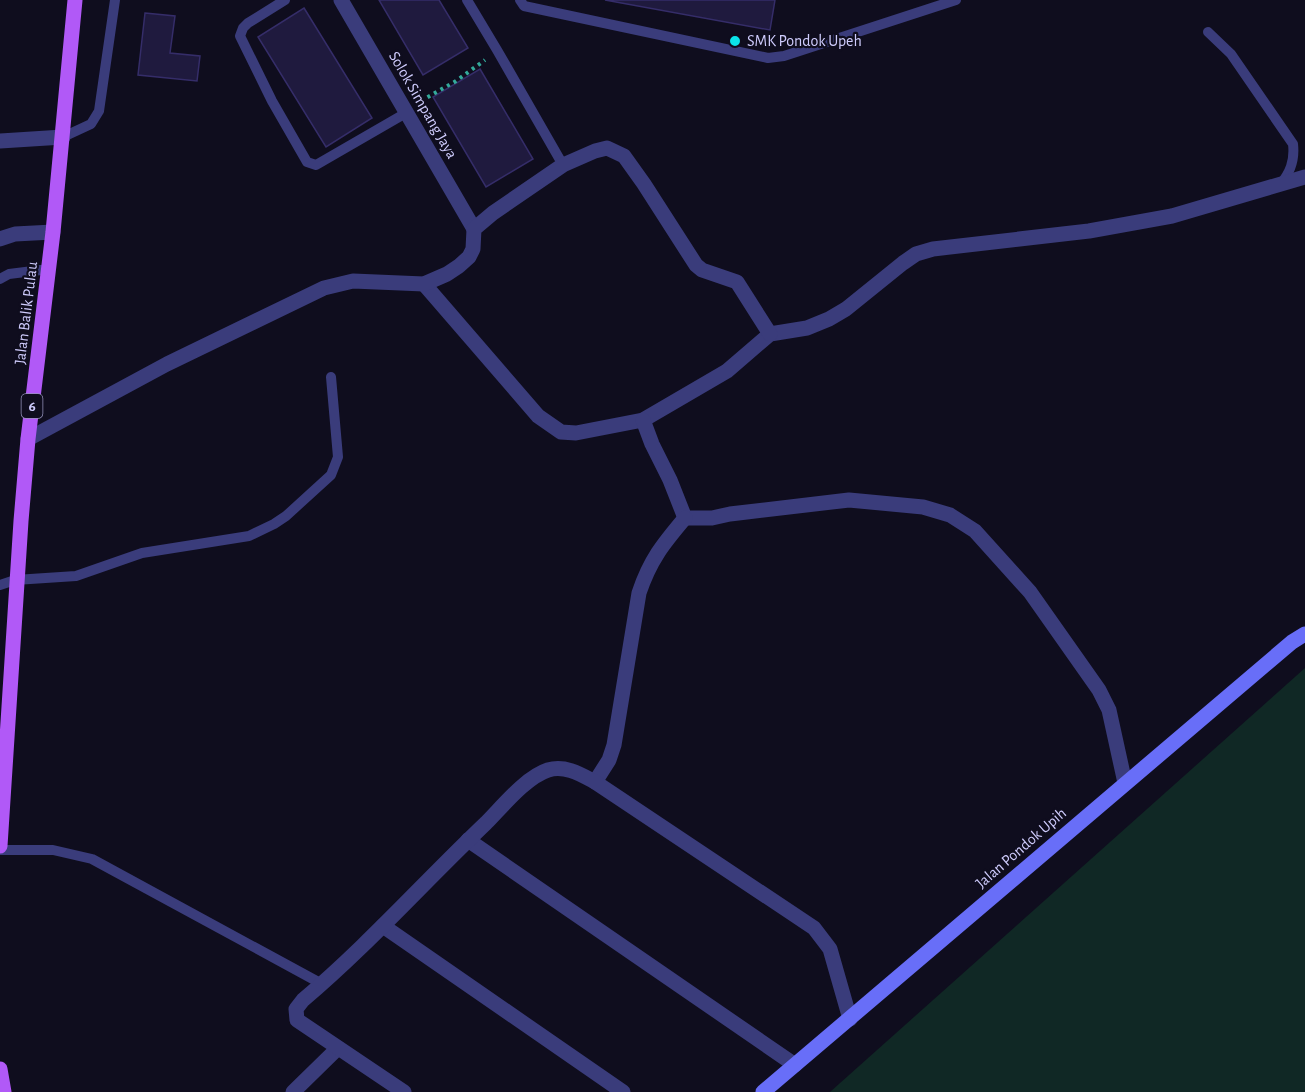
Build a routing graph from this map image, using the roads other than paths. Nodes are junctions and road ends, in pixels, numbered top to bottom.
1 (75, 0) edge
2 (115, 0) edge
3 (285, 0) edge
4 (341, 0) edge
5 (467, 0) edge
6 (520, 0) edge
7 (956, 0) edge
8 (1208, 32) dead end
9 (406, 113) junction
10 (63, 137) junction
11 (0, 141) edge
12 (563, 165) junction
13 (1305, 177) edge
14 (1280, 185) junction
15 (474, 229) junction
16 (53, 232) junction
17 (0, 239) edge
18 (49, 269) junction
19 (0, 279) edge
20 (424, 284) junction
21 (770, 334) junction
22 (332, 377) dead end
23 (643, 420) junction
24 (28, 440) junction
25 (685, 518) junction
26 (15, 580) junction
27 (0, 585) edge
28 (1305, 634) edge
29 (595, 782) junction
30 (1125, 783) junction
31 (468, 840) junction
32 (0, 848) edge
33 (383, 926) junction
34 (322, 984) junction
35 (850, 1019) junction
36 (338, 1048) junction
37 (795, 1065) junction
38 (0, 1069) edge
39 (4, 1092) edge
40 (293, 1092) edge
41 (404, 1092) edge
42 (623, 1092) edge
43 (763, 1092) edge

1 - 10 main road, Jalan Balik Pulau / 6
2 - 10 lane
3 - 9 lane
4 - 9 street, Solok Simpang Jaya
5 - 12 lane
6 - 7 lane
8 - 14 lane
9 - 15 street, Solok Simpang Jaya
10 - 11 street
10 - 16 main road, Jalan Balik Pulau / 6
12 - 15 street
12 - 21 street
13 - 14 street
14 - 21 street
15 - 20 street
16 - 17 street
16 - 18 main road, Jalan Balik Pulau / 6
18 - 19 lane
18 - 24 main road, Jalan Balik Pulau / 6
20 - 23 street
20 - 24 street
21 - 23 street
22 - 26 lane
23 - 25 street
24 - 26 main road, Jalan Balik Pulau / 6
25 - 29 street
25 - 30 street
26 - 27 lane
26 - 32 main road, Jalan Balik Pulau / 6
28 - 30 main road, Jalan Pondok Upih
29 - 31 street
29 - 35 street
30 - 35 main road, Jalan Pondok Upih
31 - 33 street
31 - 37 street
32 - 34 lane
33 - 34 street
33 - 42 street
34 - 36 street
35 - 37 main road, Jalan Pondok Upih
36 - 40 street
36 - 41 street
37 - 43 main road, Jalan Pondok Upih
38 - 39 main road

